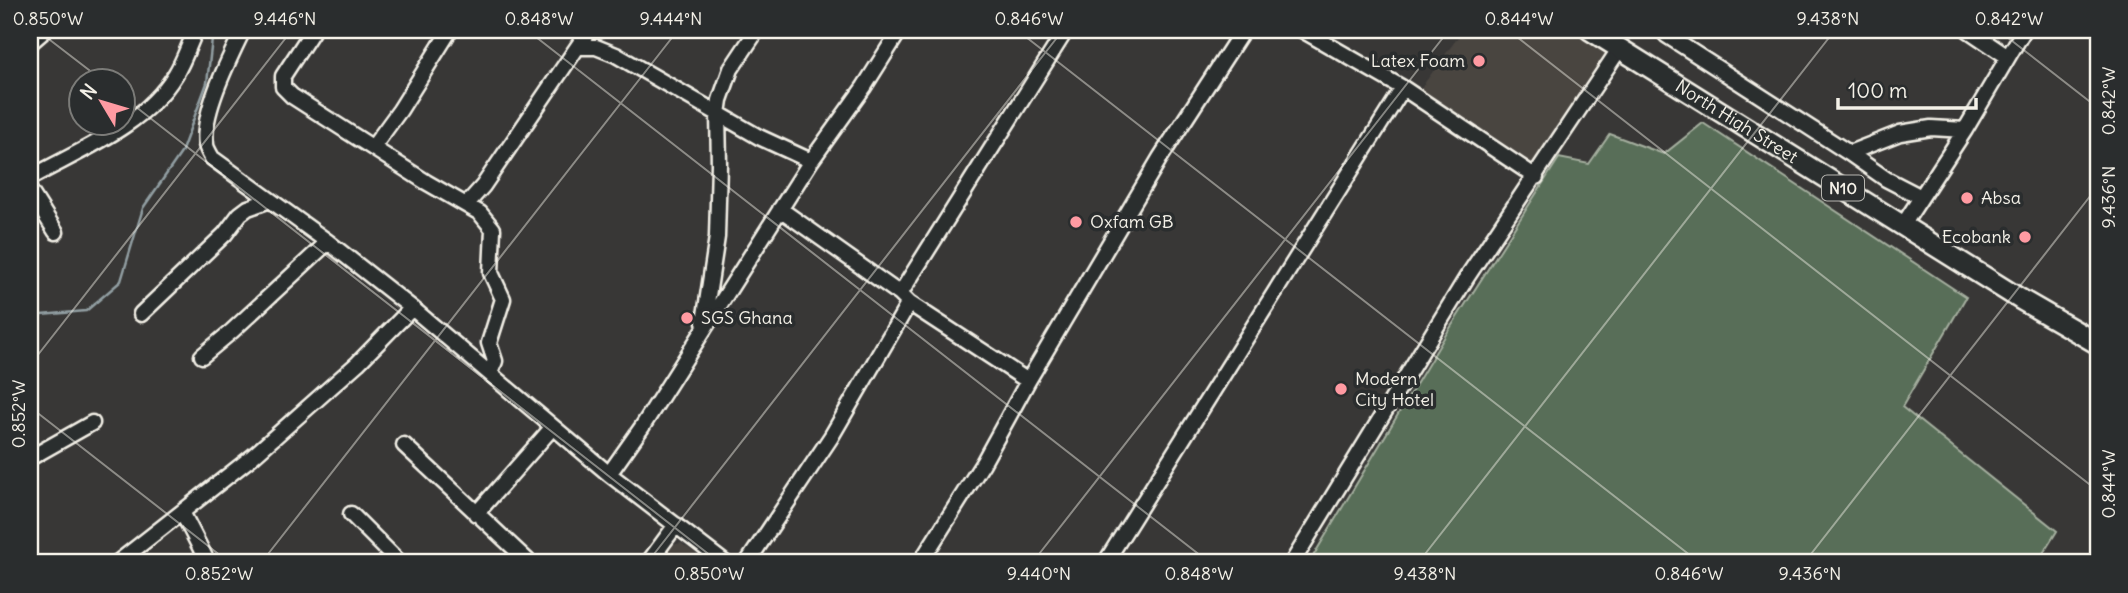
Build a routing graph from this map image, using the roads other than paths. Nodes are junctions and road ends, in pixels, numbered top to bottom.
1 (45, 30) edge
2 (196, 30) edge
3 (243, 30) edge
4 (313, 30) edge
5 (450, 30) edge
6 (589, 30) edge
7 (757, 30) edge
8 (900, 30) edge
9 (1066, 30) edge
10 (1243, 30) edge
11 (1302, 30) edge
12 (1590, 30) edge
13 (1968, 30) edge
14 (2024, 30) edge
15 (1666, 35) dead end
16 (30, 43) edge
17 (579, 47) junction
18 (1620, 48) junction
19 (2008, 57) junction
20 (1403, 88) junction
21 (718, 114) junction
22 (1965, 130) junction
23 (373, 147) junction
24 (1849, 153) junction
25 (811, 161) junction
26 (1536, 177) junction
27 (30, 178) edge
28 (30, 191) edge
29 (1921, 197) junction
30 (270, 200) junction
31 (466, 205) junction
32 (780, 209) junction
33 (1903, 225) junction
34 (56, 232) dead end
35 (328, 242) junction
36 (905, 299) junction
37 (412, 309) junction
38 (141, 314) dead end
39 (702, 330) junction
40 (2098, 344) edge
41 (202, 356) dead end
42 (490, 373) junction
43 (1028, 381) junction
44 (92, 423) dead end
45 (552, 428) junction
46 (404, 445) dead end
47 (30, 458) edge
48 (609, 474) junction
49 (183, 512) junction
50 (351, 514) dead end
51 (476, 514) junction
52 (676, 525) junction
53 (117, 563) edge
54 (208, 563) edge
55 (400, 563) edge
56 (530, 563) edge
57 (648, 563) edge
58 (725, 563) edge
59 (747, 563) edge
60 (920, 563) edge
61 (1105, 563) edge
62 (1293, 563) edge

1 - 16 street
2 - 27 street
3 - 30 street
4 - 23 street
5 - 23 street
6 - 17 street
7 - 21 street
8 - 25 street
9 - 36 street
10 - 43 street
11 - 20 street
12 - 18 highway, North High Street / N10
13 - 19 street
14 - 19 street
15 - 24 street
17 - 21 street
17 - 31 street
18 - 26 street
18 - 33 highway, North High Street / N10
19 - 22 street
20 - 26 street
20 - 61 street
21 - 25 street
21 - 39 street
22 - 24 street
22 - 29 street
23 - 31 street
24 - 29 street
25 - 32 street
26 - 62 street
28 - 34 street
29 - 33 street
30 - 35 street
30 - 38 street
31 - 42 street
32 - 36 street
32 - 39 street
33 - 40 highway, North High Street / N10
35 - 37 street
35 - 41 street
36 - 43 street
36 - 59 street
37 - 42 street
37 - 49 street
39 - 48 street
42 - 45 street
43 - 60 street
44 - 47 street
45 - 48 street
45 - 51 street
46 - 51 street
48 - 52 street
49 - 53 street
49 - 54 street
50 - 55 street
51 - 56 street
52 - 57 street
52 - 58 street

